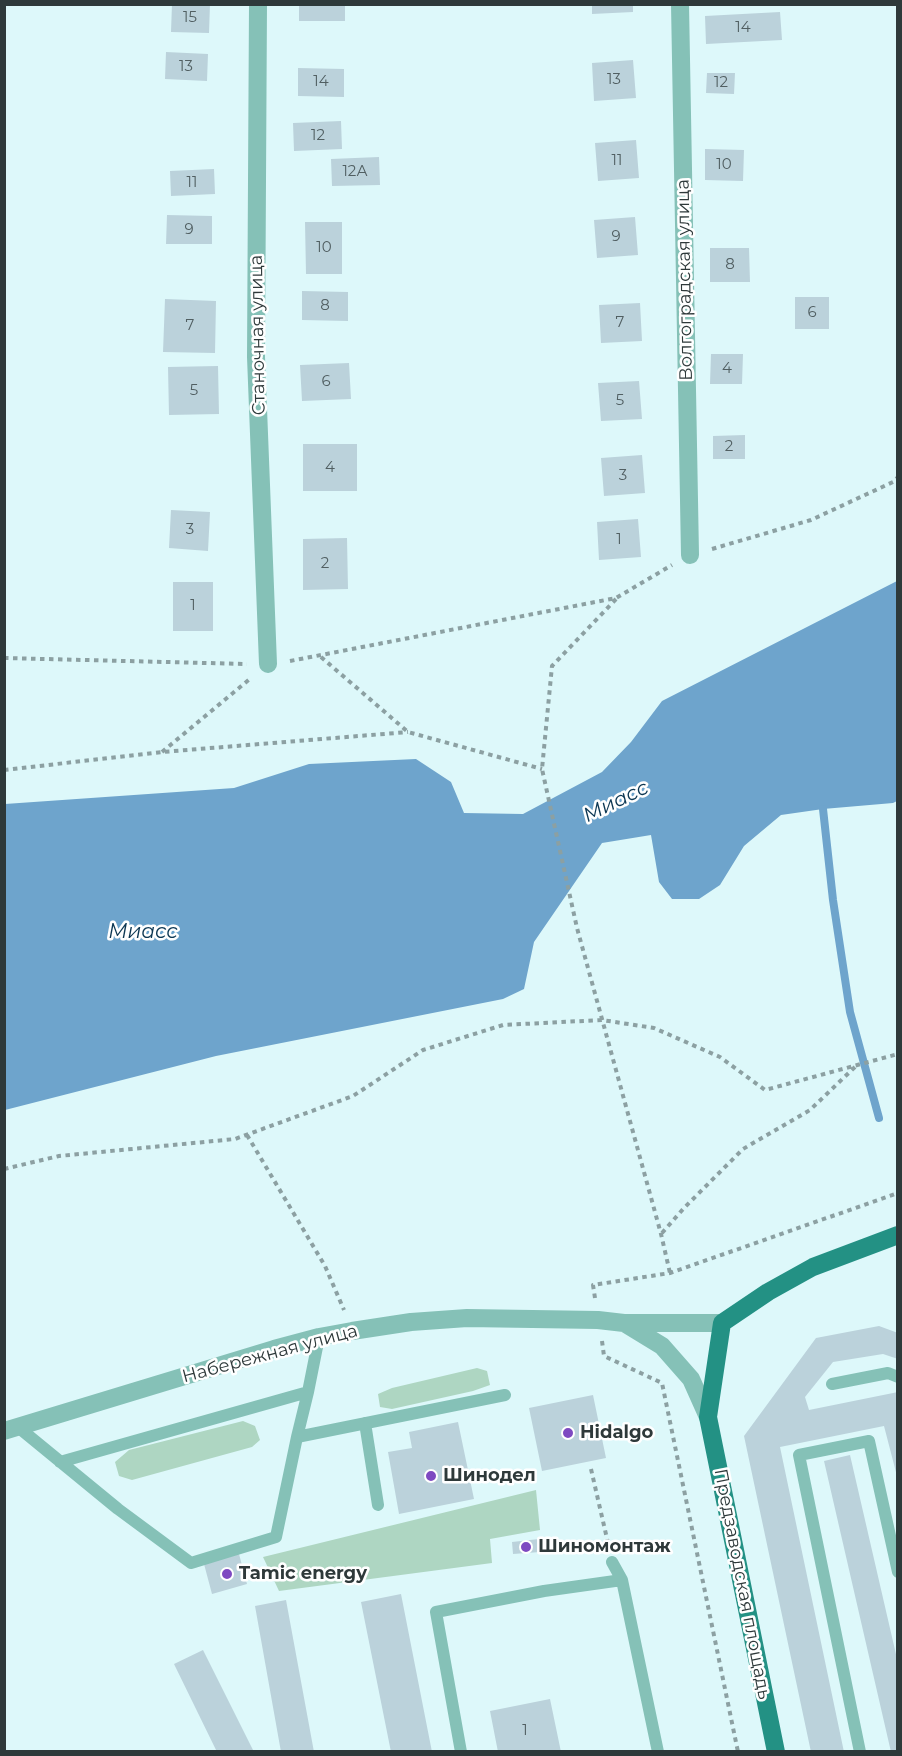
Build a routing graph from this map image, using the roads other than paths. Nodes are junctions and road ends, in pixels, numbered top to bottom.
1 (258, 4) edge
2 (680, 4) edge
3 (690, 555) road end
4 (268, 664) road end
5 (897, 1234) edge
6 (624, 1323) junction
7 (722, 1323) junction
8 (319, 1337) junction
9 (897, 1377) edge
10 (832, 1383) dead end
11 (308, 1392) junction
12 (505, 1395) dead end
13 (708, 1417) junction
14 (364, 1423) junction
15 (11, 1429) edge
16 (297, 1437) junction
17 (60, 1462) junction
18 (378, 1505) dead end
19 (612, 1562) road end
20 (897, 1572) edge
21 (622, 1580) junction
22 (461, 1752) edge
23 (658, 1752) edge
24 (776, 1752) edge
25 (860, 1752) edge

1 - 4 street, Станочная улица
2 - 3 street, Волгоградская улица
5 - 7 main road
6 - 7 street, Набережная улица
6 - 8 street, Набережная улица
6 - 13 street
7 - 13 main road, Предзаводская площадь
8 - 11 lane
8 - 15 street, Набережная улица
9 - 10 lane
11 - 16 lane
11 - 17 lane
12 - 14 lane
13 - 24 main road, Предзаводская площадь
14 - 16 lane
14 - 18 lane
15 - 17 lane
16 - 17 lane
19 - 21 lane
20 - 25 lane
21 - 22 lane
21 - 23 lane

